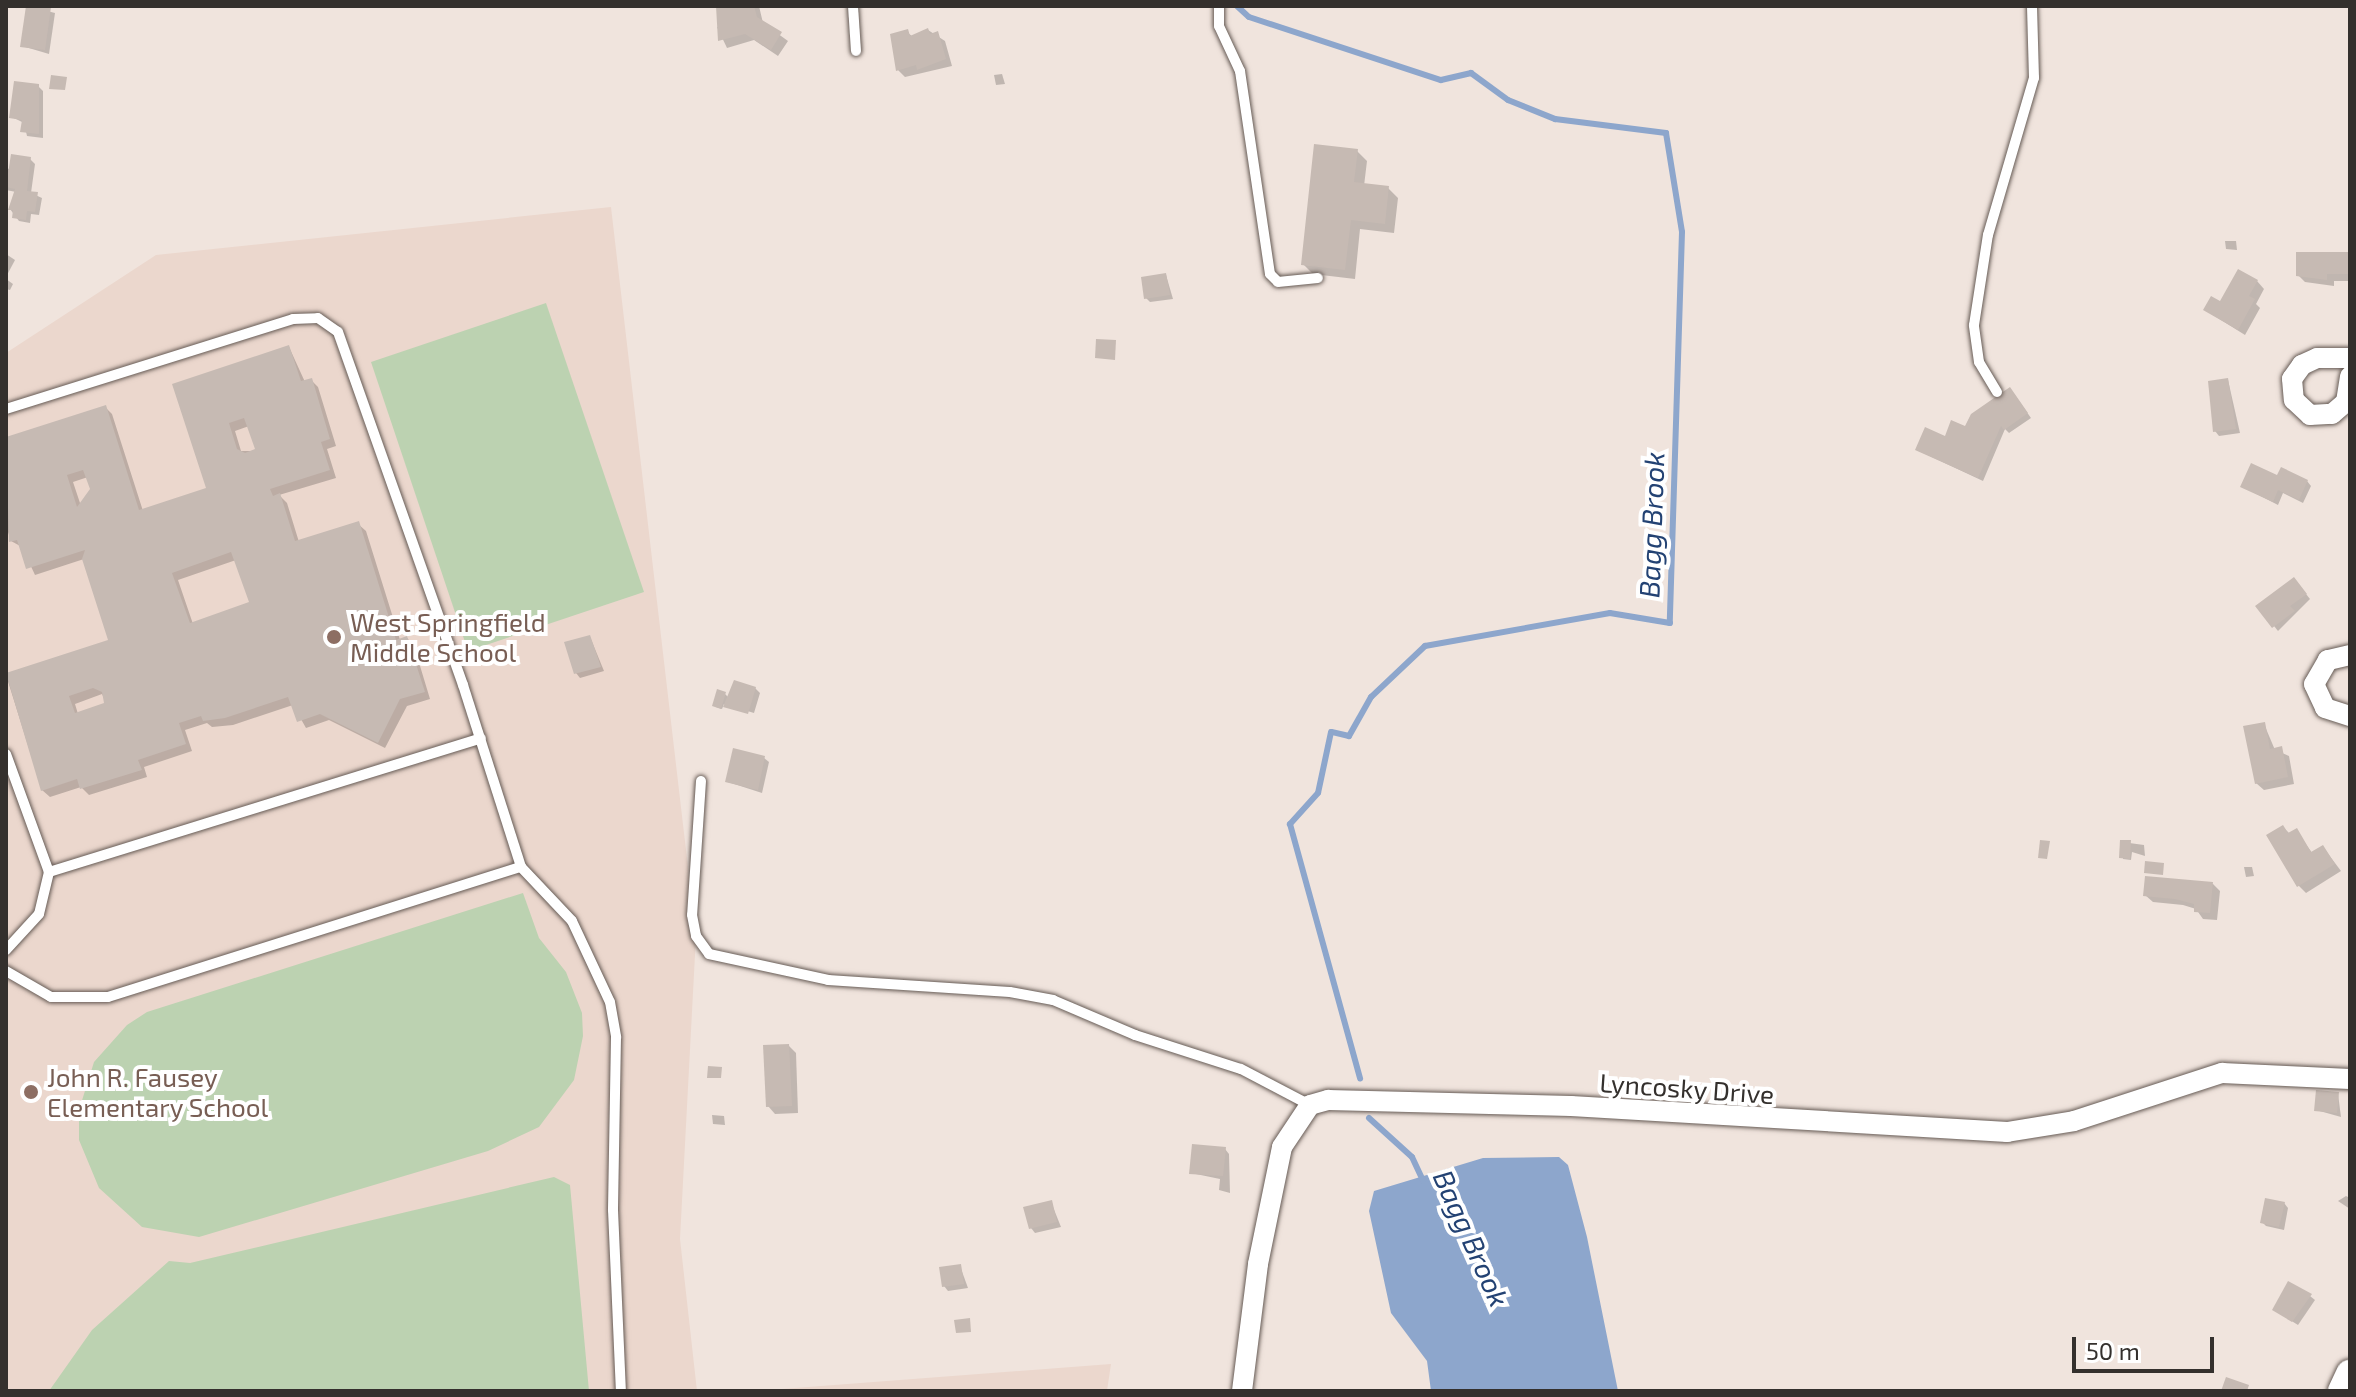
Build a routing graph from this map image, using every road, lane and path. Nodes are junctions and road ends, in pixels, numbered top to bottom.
1 (853, 6) edge
2 (1219, 6) edge
3 (2032, 6) edge
4 (856, 51) dead end
5 (1318, 278) dead end
6 (2350, 358) edge
7 (2350, 376) edge
8 (1997, 392) dead end
9 (6, 409) edge
10 (2350, 655) edge
11 (2350, 716) edge
12 (481, 738) junction
13 (6, 754) edge
14 (701, 781) dead end
15 (521, 867) junction
16 (49, 872) junction
17 (6, 950) edge
18 (6, 971) edge
19 (2350, 1079) edge
20 (1310, 1105) junction
21 (2350, 1374) edge
22 (621, 1391) edge
23 (1242, 1391) edge
24 (2342, 1391) edge

1 - 4 lane
2 - 5 lane
3 - 8 lane
6 - 7 street
9 - 12 lane
10 - 11 street
12 - 15 lane
12 - 16 lane
13 - 16 lane
14 - 20 lane
15 - 18 lane
15 - 22 lane
16 - 17 lane
19 - 20 street, Lyncosky Drive
20 - 23 street
21 - 24 main road

